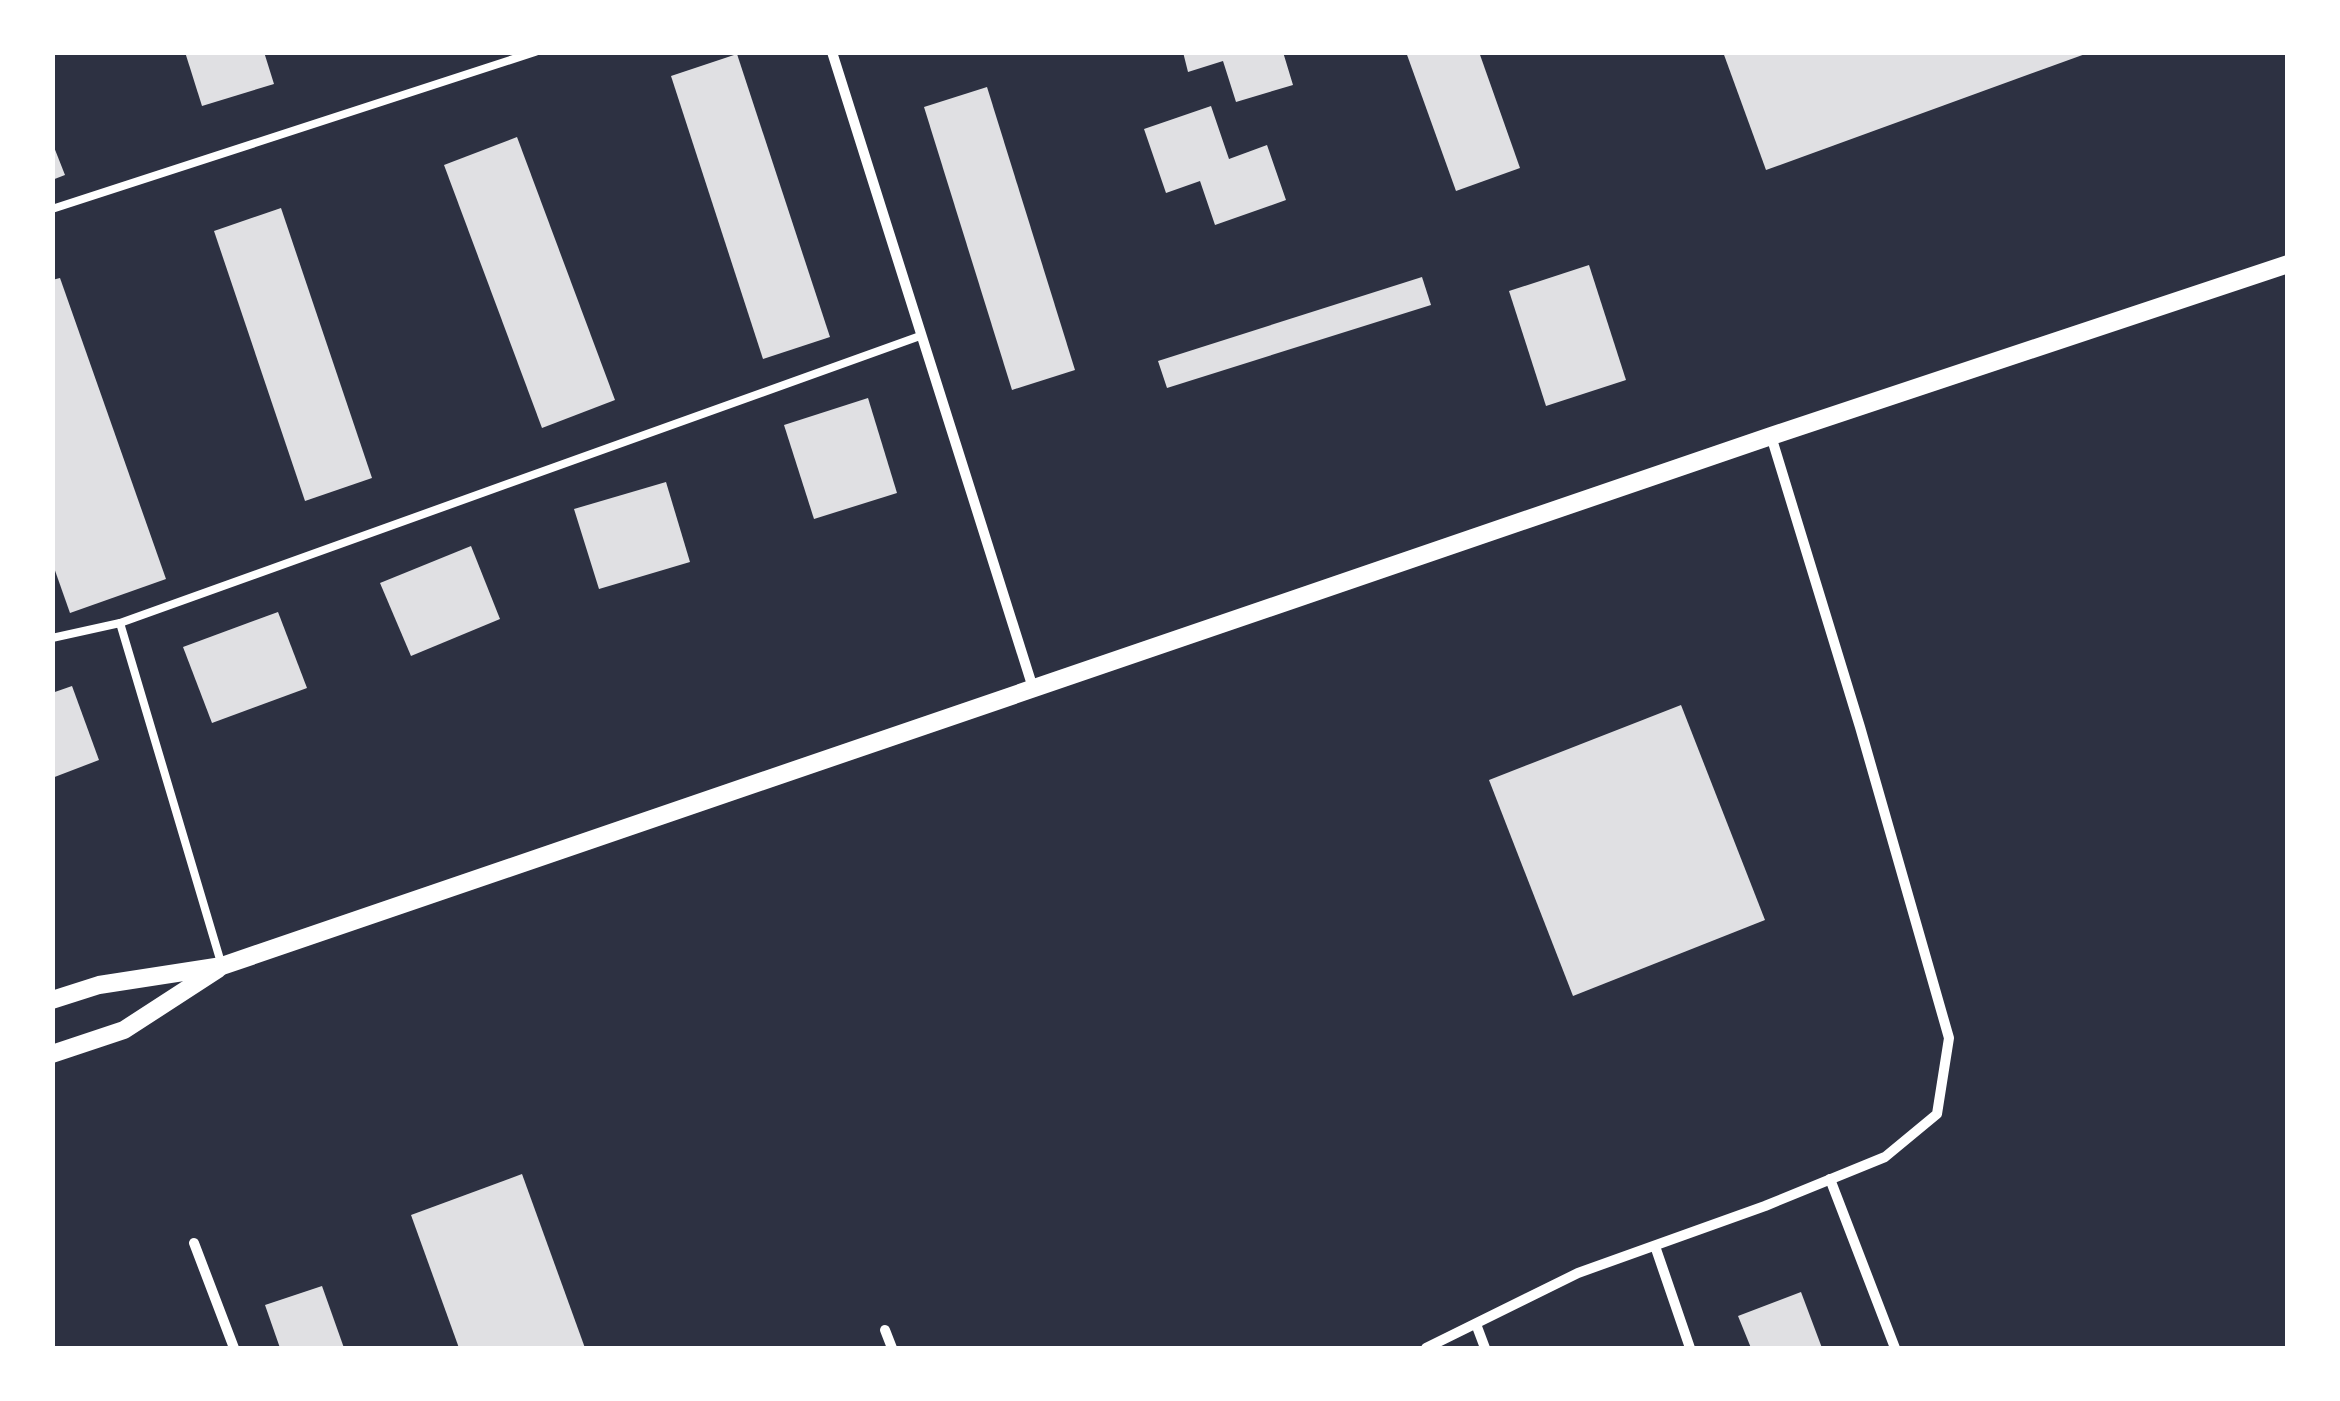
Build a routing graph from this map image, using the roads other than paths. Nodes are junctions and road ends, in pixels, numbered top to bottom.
1 (536, 52) edge
2 (832, 52) edge
3 (52, 209) edge
4 (2288, 264) edge
5 (920, 336) junction
6 (1771, 436) junction
7 (120, 623) junction
8 (52, 638) edge
9 (1033, 688) junction
10 (222, 966) junction
11 (52, 1000) edge
12 (52, 1054) edge
13 (1830, 1179) junction
14 (194, 1243) dead end
15 (1655, 1246) junction
16 (1476, 1324) junction
17 (885, 1330) dead end
18 (234, 1348) edge
19 (892, 1348) edge
20 (1426, 1348) edge
21 (1485, 1348) edge
22 (1690, 1348) edge
23 (1895, 1348) edge

1 - 3 lane
2 - 5 street
4 - 6 street
5 - 7 lane
5 - 9 street
6 - 9 street
6 - 13 street
7 - 8 lane
7 - 10 lane
9 - 10 street
10 - 11 street
10 - 12 street
13 - 15 street
13 - 23 street
14 - 18 street
15 - 16 street
15 - 22 street
16 - 20 street
16 - 21 street
17 - 19 street

